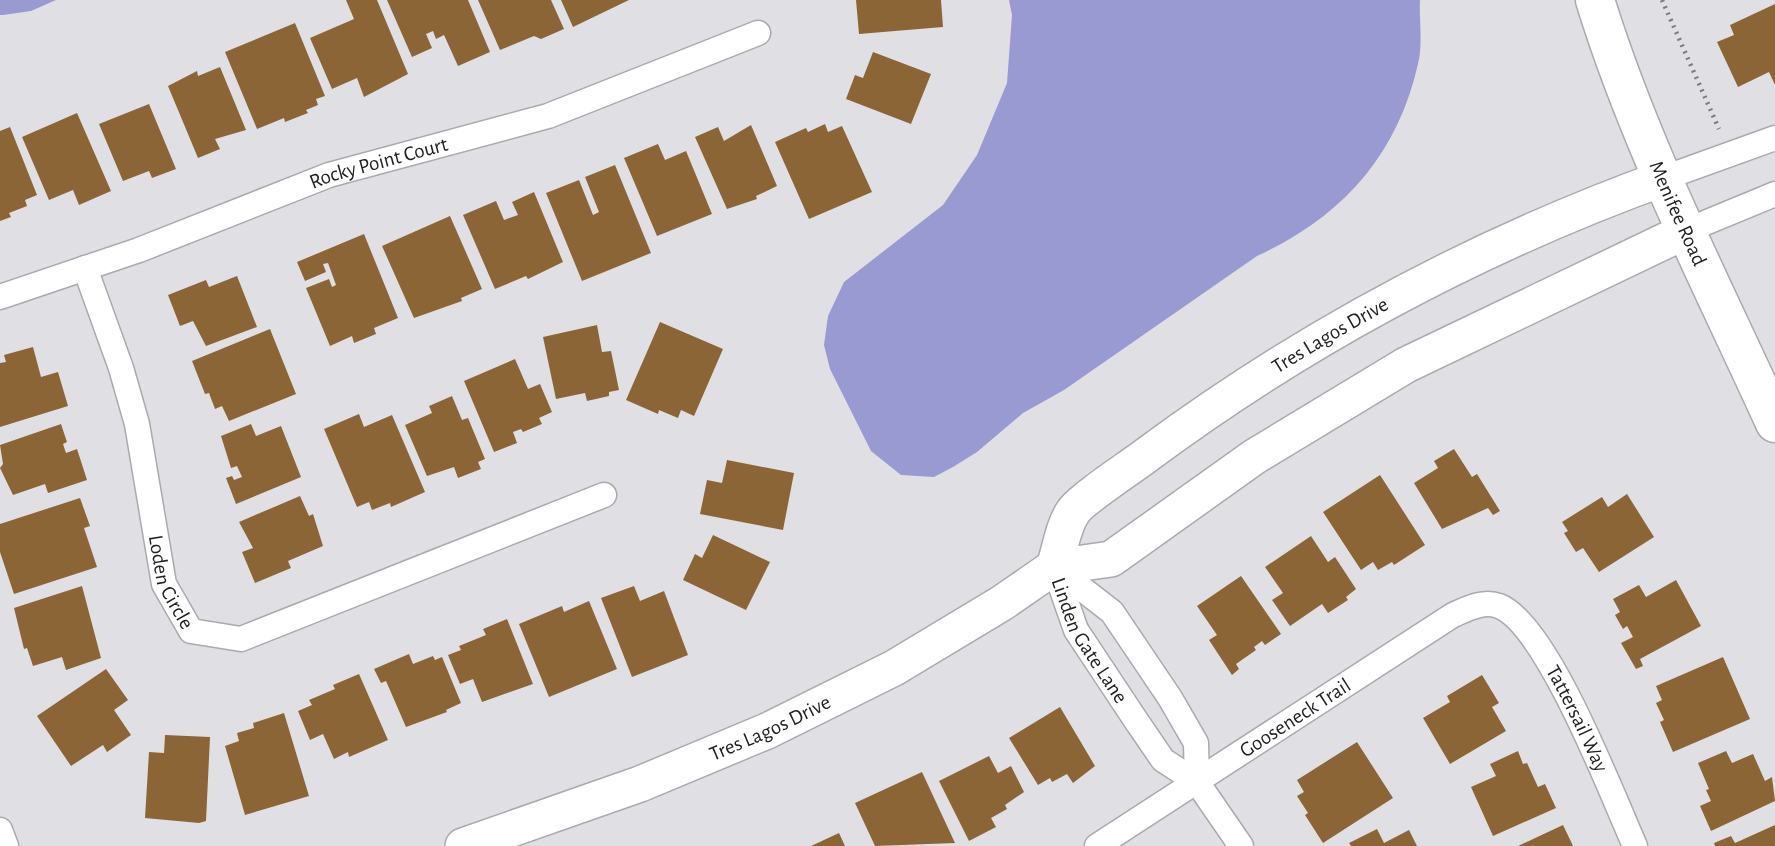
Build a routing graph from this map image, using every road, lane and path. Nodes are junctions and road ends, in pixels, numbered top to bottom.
1 (1595, 0) edge
2 (1662, 0) edge
3 (758, 33) dead end
4 (1719, 129) dead end
5 (1775, 138) edge
6 (1664, 178) junction
7 (1775, 194) edge
8 (1688, 230) junction
9 (85, 268) junction
10 (0, 297) edge
11 (1775, 423) edge
12 (604, 495) dead end
13 (1054, 567) junction
14 (1499, 606) joint
15 (1197, 782) junction
16 (0, 830) edge
17 (6, 846) edge
18 (463, 846) edge
19 (1097, 846) edge
20 (1241, 846) edge
21 (1635, 846) edge

1 - 6 main road, Menifee Road
2 - 4 path
3 - 9 street, Rocky Point Court
5 - 6 street
6 - 8 main road, Menifee Road
6 - 13 street, Tres Lagos Drive
7 - 8 street
8 - 11 main road, Menifee Road
8 - 13 street, Tres Lagos Drive
9 - 10 street, Rocky Point Court
9 - 12 street, Loden Circle
13 - 15 street, Linden Gate Lane
13 - 15 street, Linden Gate Lane
13 - 18 street, Tres Lagos Drive
14 - 15 street, Gooseneck Trail
14 - 21 street, Tattersail Way
15 - 19 street, Gooseneck Trail
15 - 20 street, Linden Gate Lane
16 - 17 street

